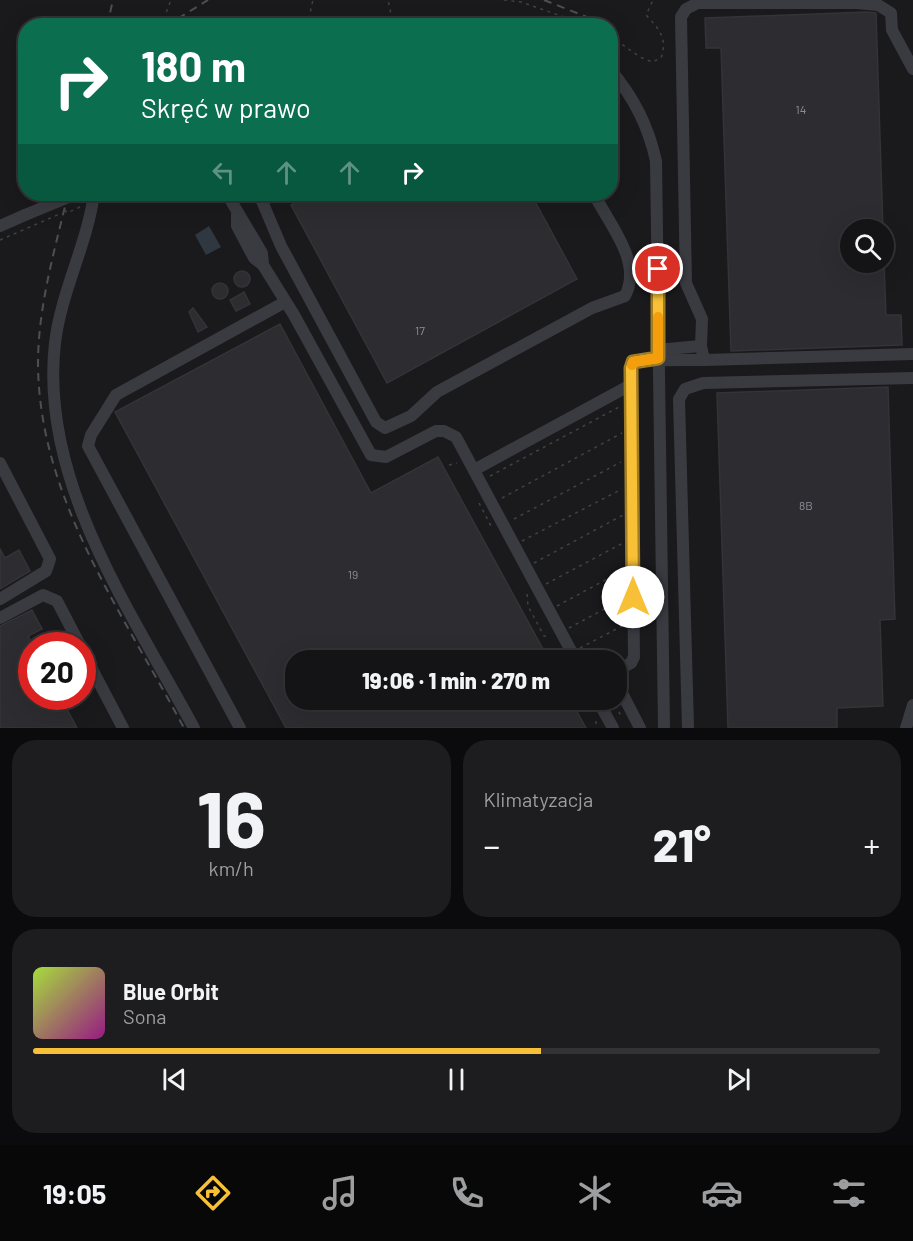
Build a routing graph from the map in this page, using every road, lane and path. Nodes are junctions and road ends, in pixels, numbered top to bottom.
1 (171, 0) edge
2 (313, 0) edge
3 (388, 0) edge
4 (504, 0) edge
5 (653, 0) edge
6 (164, 18) edge
7 (309, 18) edge
8 (389, 18) edge
9 (567, 18) edge
10 (618, 42) edge
11 (913, 69) edge
12 (618, 80) edge
13 (59, 201) edge
14 (88, 201) edge
15 (93, 201) edge
16 (230, 201) edge
17 (262, 201) edge
18 (598, 201) edge
19 (0, 226) edge
20 (0, 240) edge
21 (285, 302) junction
22 (701, 346) junction
23 (913, 354) edge
24 (658, 358) junction
25 (704, 360) junction
26 (913, 378) edge
27 (631, 387) junction
28 (625, 404) dead end
29 (625, 432) dead end
30 (625, 459) dead end
31 (0, 464) edge
32 (474, 470) junction
33 (487, 478) dead end
34 (626, 486) dead end
35 (499, 500) dead end
36 (626, 514) dead end
37 (510, 521) dead end
38 (626, 541) dead end
39 (522, 542) dead end
40 (533, 563) dead end
41 (626, 569) dead end
42 (545, 585) dead end
43 (527, 594) dead end
44 (626, 597) dead end
45 (0, 599) edge
46 (556, 606) dead end
47 (0, 618) edge
48 (627, 624) dead end
49 (73, 632) edge
50 (561, 633) junction
51 (575, 650) edge
52 (585, 650) edge
53 (627, 665) edge
54 (96, 677) edge
55 (913, 705) edge
56 (603, 710) edge
57 (620, 710) edge
58 (627, 710) edge
59 (592, 714) dead end
60 (622, 718) dead end
61 (123, 728) edge
62 (194, 728) edge
63 (240, 728) edge
64 (596, 728) edge
65 (613, 728) edge
66 (640, 728) edge
67 (664, 728) edge
68 (688, 728) edge
69 (906, 728) edge

1 - 6 path
2 - 7 path
3 - 8 path
4 - 9 path
5 - 10 path
11 - 22 street
12 - 24 street
13 - 19 street, bridge
14 - 20 path
15 - 62 street
16 - 21 street
17 - 18 street
21 - 32 street
21 - 63 street
22 - 24 street
22 - 25 street
23 - 25 street
24 - 25 street
24 - 27 street
24 - 67 street
26 - 68 street
27 - 32 street
27 - 53 street
28 - 33 path
29 - 35 path
30 - 37 path
31 - 45 street
32 - 50 street
34 - 39 path
36 - 40 path
38 - 42 path
41 - 46 path
43 - 50 path
44 - 50 path
47 - 49 street
48 - 52 path
50 - 51 street
54 - 61 street
55 - 69 street
56 - 65 street
57 - 60 path
58 - 66 street
59 - 64 path

